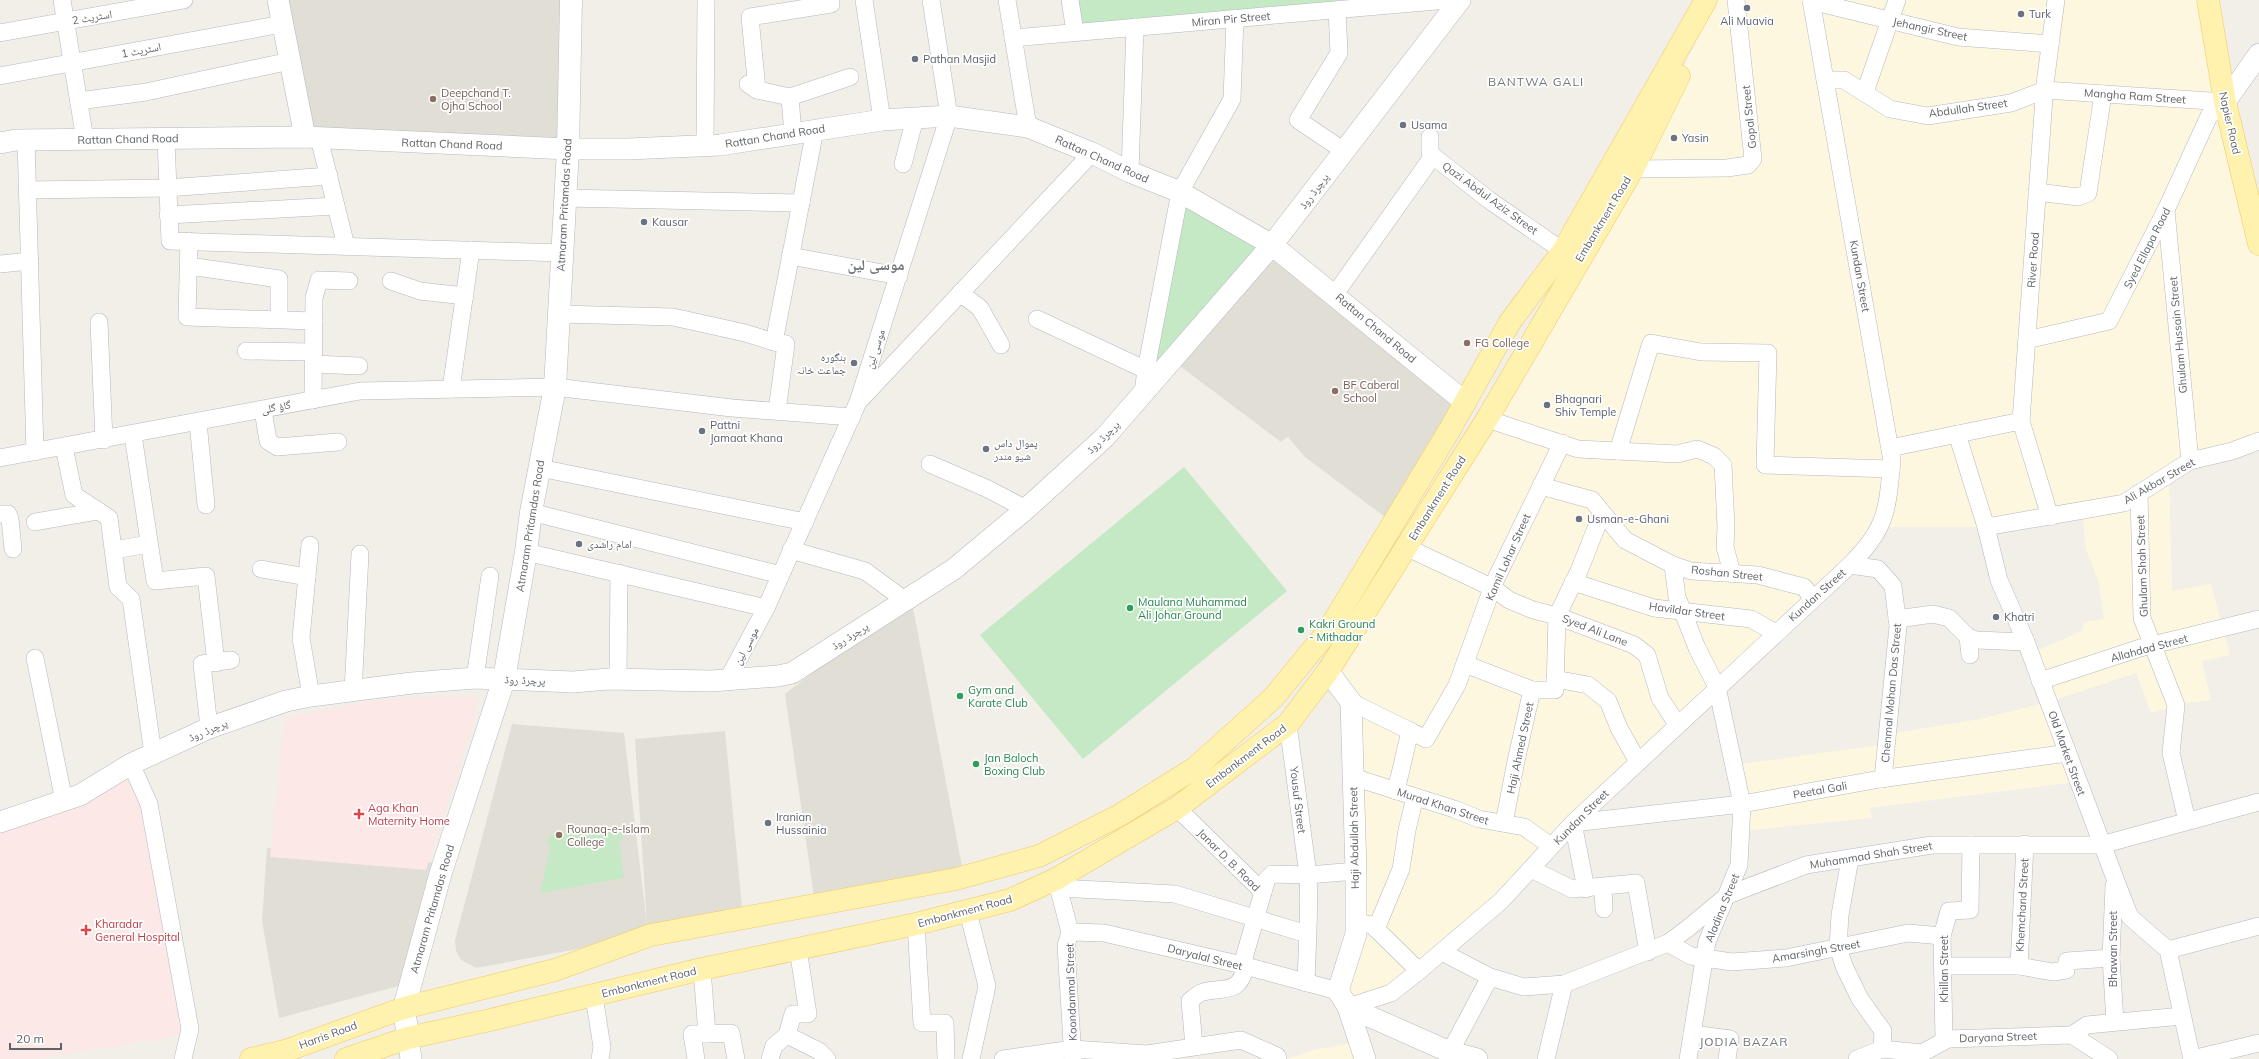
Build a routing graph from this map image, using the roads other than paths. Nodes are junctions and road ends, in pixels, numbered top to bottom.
1 (62, 0) edge
2 (184, 0) edge
3 (278, 0) edge
4 (571, 0) edge
5 (706, 0) edge
6 (864, 0) edge
7 (931, 0) edge
8 (1007, 0) edge
9 (1070, 0) edge
10 (1448, 0) edge
11 (1460, 0) edge
12 (1706, 0) edge
13 (1717, 0) edge
14 (1736, 0) edge
15 (1811, 0) edge
16 (1897, 0) edge
17 (2056, 0) edge
18 (2208, 0) edge
19 (808, 4) edge
20 (831, 4) dead end
21 (756, 8) edge
22 (1337, 10) junction
23 (1235, 18) junction
24 (1891, 20) junction
25 (65, 22) junction
26 (282, 24) junction
27 (1135, 27) junction
28 (1075, 32) junction
29 (0, 33) edge
30 (1013, 38) junction
31 (2050, 44) junction
32 (2259, 54) edge
33 (290, 61) junction
34 (73, 63) junction
35 (0, 76) edge
36 (850, 78) dead end
37 (1825, 80) junction
38 (2045, 90) junction
39 (1865, 92) junction
40 (2103, 94) junction
41 (790, 97) junction
42 (79, 101) junction
43 (2225, 102) junction
44 (949, 116) junction
45 (915, 118) junction
46 (882, 120) junction
47 (1028, 128) junction
48 (814, 130) junction
49 (793, 134) junction
50 (1430, 137) dead end
51 (312, 138) junction
52 (166, 139) junction
53 (26, 140) junction
54 (84, 140) junction
55 (0, 143) edge
56 (704, 145) junction
57 (568, 149) junction
58 (1344, 151) junction
59 (1092, 152) junction
60 (1433, 156) junction
61 (903, 164) dead end
62 (1633, 169) junction
63 (1130, 172) junction
64 (329, 176) junction
65 (168, 188) junction
66 (28, 190) junction
67 (1180, 192) junction
68 (2037, 192) junction
69 (565, 198) junction
70 (801, 203) junction
71 (336, 206) junction
72 (2166, 210) junction
73 (168, 215) junction
74 (189, 242) junction
75 (2259, 244) edge
76 (1272, 245) junction
77 (346, 246) junction
78 (472, 250) junction
79 (1563, 252) junction
80 (562, 253) junction
81 (790, 256) junction
82 (30, 261) junction
83 (0, 264) edge
84 (188, 266) junction
85 (899, 276) junction
86 (349, 281) dead end
87 (391, 281) dead end
88 (960, 293) junction
89 (1335, 294) junction
90 (465, 296) junction
91 (559, 314) junction
92 (279, 319) junction
93 (1037, 319) dead end
94 (314, 321) junction
95 (99, 322) dead end
96 (2027, 340) junction
97 (774, 342) junction
98 (1001, 345) dead end
99 (246, 351) dead end
100 (314, 358) junction
101 (359, 366) dead end
102 (1146, 370) junction
103 (555, 387) junction
104 (451, 389) junction
105 (1144, 393) junction
106 (313, 400) junction
107 (1466, 402) junction
108 (263, 410) junction
109 (855, 410) junction
110 (777, 411) junction
111 (1487, 419) junction
112 (2021, 421) junction
113 (198, 422) junction
114 (133, 434) junction
115 (1957, 434) junction
116 (104, 440) junction
117 (2259, 441) edge
118 (338, 442) dead end
119 (1562, 443) junction
120 (64, 447) junction
121 (1890, 448) junction
122 (1618, 451) junction
123 (35, 452) junction
124 (0, 458) edge
125 (2190, 461) junction
126 (930, 464) dead end
127 (540, 468) junction
128 (1891, 469) junction
129 (1541, 486) junction
130 (2140, 494) junction
131 (206, 505) dead end
132 (1026, 509) junction
133 (98, 511) junction
134 (531, 512) junction
135 (1602, 512) junction
136 (0, 514) edge
137 (2050, 516) junction
138 (36, 522) dead end
139 (805, 522) junction
140 (1986, 527) junction
141 (149, 544) junction
142 (310, 545) dead end
143 (1406, 547) junction
144 (13, 549) dead end
145 (114, 550) junction
146 (791, 550) junction
147 (526, 552) junction
148 (360, 554) dead end
149 (1673, 565) junction
150 (1850, 565) junction
151 (261, 569) dead end
152 (619, 573) junction
153 (1732, 574) junction
154 (781, 575) junction
155 (490, 576) dead end
156 (307, 577) junction
157 (1573, 582) junction
158 (1493, 588) junction
159 (1813, 599) junction
160 (906, 601) junction
161 (766, 608) junction
162 (1682, 612) junction
163 (1557, 616) junction
164 (1897, 619) junction
165 (2259, 619) edge
166 (1776, 633) junction
167 (1968, 637) junction
168 (2026, 642) junction
169 (2152, 646) junction
170 (1970, 655) dead end
171 (35, 658) dead end
172 (1463, 669) junction
173 (1328, 671) junction
174 (475, 678) junction
175 (504, 679) junction
176 (618, 679) junction
177 (1555, 679) junction
178 (728, 680) junction
179 (2040, 681) junction
180 (1717, 687) junction
181 (1532, 690) junction
182 (353, 692) junction
183 (312, 696) junction
184 (1351, 702) junction
185 (1288, 724) junction
186 (1678, 724) junction
187 (209, 728) junction
188 (1410, 732) junction
189 (2068, 753) junction
190 (153, 754) junction
191 (1638, 762) junction
192 (131, 764) junction
193 (1353, 777) junction
194 (1884, 779) junction
195 (1396, 791) junction
196 (1415, 797) junction
197 (64, 802) junction
198 (2259, 802) edge
199 (1742, 804) junction
200 (1177, 808) junction
201 (2187, 821) junction
202 (0, 822) edge
203 (1504, 823) junction
204 (1573, 823) junction
205 (2025, 844) junction
206 (1971, 845) junction
207 (2101, 845) junction
208 (1551, 846) junction
209 (1850, 859) junction
210 (1531, 868) junction
211 (1356, 871) junction
212 (1308, 875) junction
213 (2114, 878) junction
214 (1058, 884) junction
215 (1603, 887) junction
216 (1586, 888) junction
217 (1263, 892) junction
218 (1728, 895) junction
219 (1604, 909) dead end
220 (968, 912) junction
221 (1254, 920) junction
222 (1355, 923) junction
223 (916, 924) junction
224 (2259, 926) edge
225 (1376, 929) junction
226 (1070, 932) junction
227 (1307, 934) junction
228 (1942, 936) junction
229 (1668, 943) junction
230 (1838, 947) junction
231 (798, 949) junction
232 (2168, 950) junction
233 (1442, 952) junction
234 (1648, 952) junction
235 (1703, 958) junction
236 (2111, 958) junction
237 (1244, 966) junction
238 (1943, 966) junction
239 (2019, 966) junction
240 (702, 969) junction
241 (1420, 971) junction
242 (1490, 977) junction
243 (1306, 983) junction
244 (1564, 984) junction
245 (594, 996) junction
246 (1343, 999) junction
247 (404, 1008) junction
248 (2182, 1016) junction
249 (2115, 1021) junction
250 (706, 1034) junction
251 (1692, 1034) junction
252 (787, 1035) junction
253 (2072, 1035) junction
254 (408, 1038) junction
255 (1944, 1041) junction
256 (2259, 1043) edge
257 (1194, 1046) junction
258 (1882, 1049) junction
259 (1073, 1054) edge
260 (1451, 1056) edge
261 (1922, 1056) edge
262 (183, 1059) edge
263 (251, 1059) edge
264 (346, 1059) edge
265 (411, 1059) edge
266 (600, 1059) edge
267 (696, 1059) edge
268 (736, 1059) edge
269 (770, 1059) edge
270 (827, 1059) edge
271 (946, 1059) edge
272 (971, 1059) edge
273 (1004, 1059) edge
274 (1278, 1059) edge
275 (1365, 1059) edge
276 (1477, 1059) edge
277 (1546, 1059) edge
278 (1688, 1059) edge
279 (1726, 1059) edge
280 (1857, 1059) edge
281 (2109, 1059) edge
282 (2192, 1059) edge

1 - 25 street
2 - 25 street, اسٹریٹ 2
3 - 26 street
4 - 57 main road, Atmaram Pritamdas Road
5 - 56 street
6 - 46 street
7 - 44 street, موسی لین
8 - 30 street
9 - 28 street
10 - 22 street, Miran Pir Street
11 - 58 street, پرچرڈ روڈ
12 - 79 main road, Embankment Road
13 - 62 main road, Embankment Road
14 - 62 street, Gopal Street
15 - 24 street, Jehangir Street
15 - 37 street, Kundan Street
16 - 24 street
17 - 31 street, River Road
18 - 43 main road, Napier Road
19 - 20 street
19 - 21 street
21 - 41 street
22 - 23 street, Miran Pir Street
22 - 58 street
23 - 27 street, Miran Pir Street
23 - 67 street
24 - 31 street, Jehangir Street
24 - 39 street
25 - 29 street, اسٹریٹ 2
25 - 34 street
26 - 33 street
26 - 34 street, اسٹریٹ 1
27 - 28 street, Miran Pir Street
27 - 63 street
28 - 30 street, Miran Pir Street
30 - 47 street
31 - 38 street, River Road
32 - 43 street
33 - 42 street
33 - 51 street
34 - 35 street, اسٹریٹ 1
34 - 42 street
36 - 41 street
37 - 39 street, Abdullah Street
37 - 121 street, Kundan Street
38 - 39 street, Abdullah Street
38 - 40 street, Mangha Ram Street
38 - 68 street, River Road
40 - 43 street, Mangha Ram Street
40 - 68 street
41 - 49 street
42 - 54 street
43 - 72 street, Syed Ellapa Road
43 - 75 main road, Napier Road
44 - 45 street, Rattan Chand Road
44 - 47 street, Rattan Chand Road
44 - 85 street, موسی لین
45 - 46 street, Rattan Chand Road
45 - 61 street
46 - 48 street, Rattan Chand Road
47 - 59 street, Rattan Chand Road
48 - 49 street, Rattan Chand Road
48 - 70 street
49 - 56 street, Rattan Chand Road
50 - 60 street, Qazi Abdul Aziz Street
51 - 52 street, Rattan Chand Road
51 - 57 street, Rattan Chand Road
51 - 64 street
52 - 54 street, Rattan Chand Road
52 - 65 street
53 - 54 street, Rattan Chand Road
53 - 55 street, Rattan Chand Road
53 - 66 street
56 - 57 street, Rattan Chand Road
57 - 69 main road, Atmaram Pritamdas Road
58 - 76 street, پرچرڈ روڈ
59 - 63 street, Rattan Chand Road
59 - 88 street
60 - 79 street, Qazi Abdul Aziz Street
60 - 89 street
62 - 111 main road, Embankment Road
63 - 67 street, Rattan Chand Road
64 - 65 street
64 - 71 street
65 - 66 street
65 - 73 street
66 - 82 street
67 - 76 street, Rattan Chand Road
67 - 102 street
68 - 96 street, River Road
69 - 70 street
69 - 80 main road, Atmaram Pritamdas Road
70 - 81 street
71 - 73 street
71 - 77 street
72 - 96 street, Syed Ellapa Road
72 - 125 street, Ghulam Hussain Street
73 - 74 street
74 - 77 street
74 - 84 street
76 - 89 street, Rattan Chand Road
76 - 105 street, پرچرڈ روڈ
77 - 78 street
78 - 80 street
78 - 90 street
79 - 107 main road, Embankment Road
80 - 91 main road, Atmaram Pritamdas Road
81 - 85 street
81 - 97 street
82 - 83 street
82 - 123 street
84 - 92 street
84 - 92 street
85 - 109 street, موسی لین
86 - 94 street
87 - 90 street
88 - 98 street
88 - 109 street
89 - 107 street, Rattan Chand Road
90 - 104 street
91 - 97 street
91 - 103 main road, Atmaram Pritamdas Road
92 - 94 street
93 - 102 street
94 - 100 street
95 - 116 street
96 - 112 street, River Road
97 - 110 street
99 - 100 street
100 - 101 street
100 - 106 street
102 - 105 street
103 - 104 street, گاؤ گلی
103 - 110 street, گاؤ گلی
103 - 127 main road, Atmaram Pritamdas Road
104 - 106 street, گاؤ گلی
105 - 132 street, پرچرڈ روڈ
106 - 108 street, گاؤ گلی
107 - 247 main road, Embankment Road
108 - 113 street, گاؤ گلی
108 - 118 street
109 - 110 street, گاؤ گلی
109 - 139 street, موسی لین
111 - 119 street
111 - 143 main road, Embankment Road
112 - 115 street
112 - 137 street, River Road
113 - 114 street, گاؤ گلی
113 - 131 street
114 - 116 street, گاؤ گلی
114 - 141 street
115 - 121 street
115 - 140 street, Old Market Street
116 - 120 street, گاؤ گلی
117 - 125 street, Ali Akbar Street
119 - 122 street
119 - 129 street, Kamil Lohar Street
120 - 123 street, گاؤ گلی
120 - 133 street
121 - 128 street, Kundan Street
122 - 128 street
122 - 153 street
123 - 124 street, گاؤ گلی
125 - 130 street, Ali Akbar Street
126 - 132 street
127 - 134 main road, Atmaram Pritamdas Road
127 - 139 street
128 - 150 street, Kundan Street
129 - 135 street, Roshan Street
129 - 158 street, Kamil Lohar Street
130 - 137 street, Ali Akbar Street
130 - 169 street, Ghulam Shah Street
132 - 160 street, پرچرڈ روڈ
133 - 138 street
133 - 145 street
134 - 147 main road, Atmaram Pritamdas Road
134 - 154 street
135 - 149 street, Roshan Street
135 - 157 street
136 - 144 street
137 - 140 street, Ali Akbar Street
139 - 146 street, موسی لین
140 - 168 street, Old Market Street
141 - 145 street
141 - 187 street
142 - 156 street
143 - 158 street, Syed Ali Lane
143 - 173 main road, Embankment Road
145 - 190 street
146 - 154 street, موسی لین
146 - 160 street
147 - 152 street
147 - 175 main road, Atmaram Pritamdas Road
148 - 182 street
149 - 153 street, Roshan Street
149 - 162 street, Aladina Street
150 - 159 street, Kundan Street
150 - 164 street, Chenmal Mohan Das Street
151 - 156 street
152 - 161 street
152 - 176 street
153 - 159 street, Roshan Street
154 - 161 street, موسی لین
155 - 174 street
156 - 183 street
157 - 162 street, Havildar Street
157 - 163 street
158 - 163 street, Syed Ali Lane
158 - 172 street, Kamil Lohar Street
159 - 166 street, Kundan Street
160 - 178 street, پرچرڈ روڈ
161 - 178 street, موسی لین
162 - 166 street, Havildar Street
162 - 180 street, Aladina Street
163 - 177 street
163 - 186 street, Syed Ali Lane
164 - 167 street
164 - 194 street, Chenmal Mohan Das Street
165 - 169 street, Allahdad Street
166 - 180 street, Kundan Street
167 - 168 street
167 - 170 street
168 - 179 street, Old Market Street
169 - 179 street, Allahdad Street
169 - 201 street, Ghulam Shah Street
171 - 197 street
172 - 181 street
172 - 188 street, Kamil Lohar Street
173 - 184 street
173 - 185 main road, Embankment Road
174 - 175 street, پرچرڈ روڈ
174 - 182 street, پرچرڈ روڈ
175 - 176 street, پرچرڈ روڈ
175 - 247 main road, Atmaram Pritamdas Road
176 - 178 street, پرچرڈ روڈ
177 - 181 street, Haji Ahmed Street
177 - 191 street
179 - 189 street, Old Market Street
180 - 186 street, Kundan Street
180 - 199 street, Aladina Street
181 - 203 street, Haji Ahmed Street
182 - 183 street, پرچرڈ روڈ
183 - 187 street, پرچرڈ روڈ
184 - 188 street
184 - 193 street, Haji Abdullah Street
185 - 200 main road, Embankment Road
185 - 212 street, Yousuf Street
186 - 191 street, Kundan Street
187 - 190 street, پرچرڈ روڈ
188 - 195 street
189 - 194 street, Peetal Gali
189 - 207 street, Old Market Street
190 - 192 street, پرچرڈ روڈ
191 - 204 street, Kundan Street
192 - 197 street, پرچرڈ روڈ
192 - 262 street
193 - 195 street, Murad Khan Street
193 - 211 street, Haji Abdullah Street
194 - 199 street, Peetal Gali
195 - 196 street, Murad Khan Street
196 - 203 street, Murad Khan Street
196 - 225 street
197 - 202 street, پرچرڈ روڈ
198 - 201 street, Muhammad Shah Street
199 - 204 street, Peetal Gali
199 - 218 street, Aladina Street
200 - 214 main road, Embankment Road
200 - 217 street, Janar D. B. Road
201 - 207 street, Muhammad Shah Street
203 - 208 street, Murad Khan Street
204 - 208 street, Kundan Street
204 - 216 street
205 - 206 street, Muhammad Shah Street
205 - 207 street, Muhammad Shah Street
205 - 239 street, Khemchand Street
206 - 209 street, Muhammad Shah Street
206 - 228 street, Khillan Street
207 - 213 street, Old Market Street
208 - 210 street, Kundan Street
209 - 218 street, Muhammad Shah Street
209 - 230 street
210 - 216 street
210 - 233 street, Kundan Street
211 - 212 street
211 - 222 street, Haji Abdullah Street
212 - 217 street
212 - 227 street, Yousuf Street
213 - 232 street, Old Market Street
213 - 236 street, Bhawan Street
214 - 220 main road, Embankment Road
214 - 221 street
214 - 226 street, Koondanmal Street
215 - 216 street
215 - 219 street
215 - 234 street
217 - 221 street, Janar D. B. Road
218 - 229 street, Muhammad Shah Street
218 - 235 street, Aladina Street
220 - 223 main road, Embankment Road
220 - 272 street
221 - 227 street
221 - 237 street, Janar D. B. Road
222 - 225 street
222 - 246 street, Haji Abdullah Street
223 - 231 main road, Embankment Road
223 - 271 street
224 - 232 street
225 - 241 street
226 - 237 street, Daryalal Street
226 - 259 street, Koondanmal Street
227 - 243 street, Yousuf Street
228 - 230 street, Amarsingh Street
228 - 238 street, Khillan Street
229 - 234 street, Muhammad Shah Street
229 - 235 street, Amarsingh Street
230 - 235 street, Amarsingh Street
230 - 258 street
231 - 240 main road, Embankment Road
231 - 252 street
232 - 248 street
233 - 241 street, Kundan Street
233 - 242 street, Muhammad Shah Street
234 - 244 street, Muhammad Shah Street
235 - 251 street, Aladina Street
236 - 239 street, Khemchand Street
236 - 249 street, Bhawan Street
237 - 243 street, Daryalal Street
237 - 257 street, Janar D. B. Road
238 - 239 street, Khemchand Street
238 - 255 street, Khillan Street
240 - 245 main road, Embankment Road
240 - 250 street
241 - 246 street, Kundan Street
242 - 244 street, Muhammad Shah Street
242 - 260 street
243 - 246 street, Daryalal Street
244 - 277 street
245 - 254 main road, Embankment Road
245 - 266 street
246 - 260 street, Daryalal Street
246 - 275 street
247 - 254 main road, Atmaram Pritamdas Road
247 - 263 main road, Harris Road
248 - 249 street
248 - 282 street
249 - 253 street
250 - 267 street
250 - 268 street
251 - 278 street, Aladina Street
251 - 279 street
252 - 269 street
252 - 270 street
253 - 255 street, Daryana Street
253 - 281 street
254 - 264 main road
254 - 265 street
255 - 261 street, Daryana Street
256 - 282 street
257 - 259 street
257 - 274 street
258 - 261 street, Daryana Street
258 - 280 street, Daryana Street
259 - 273 street
260 - 276 street, Daryalal Street

